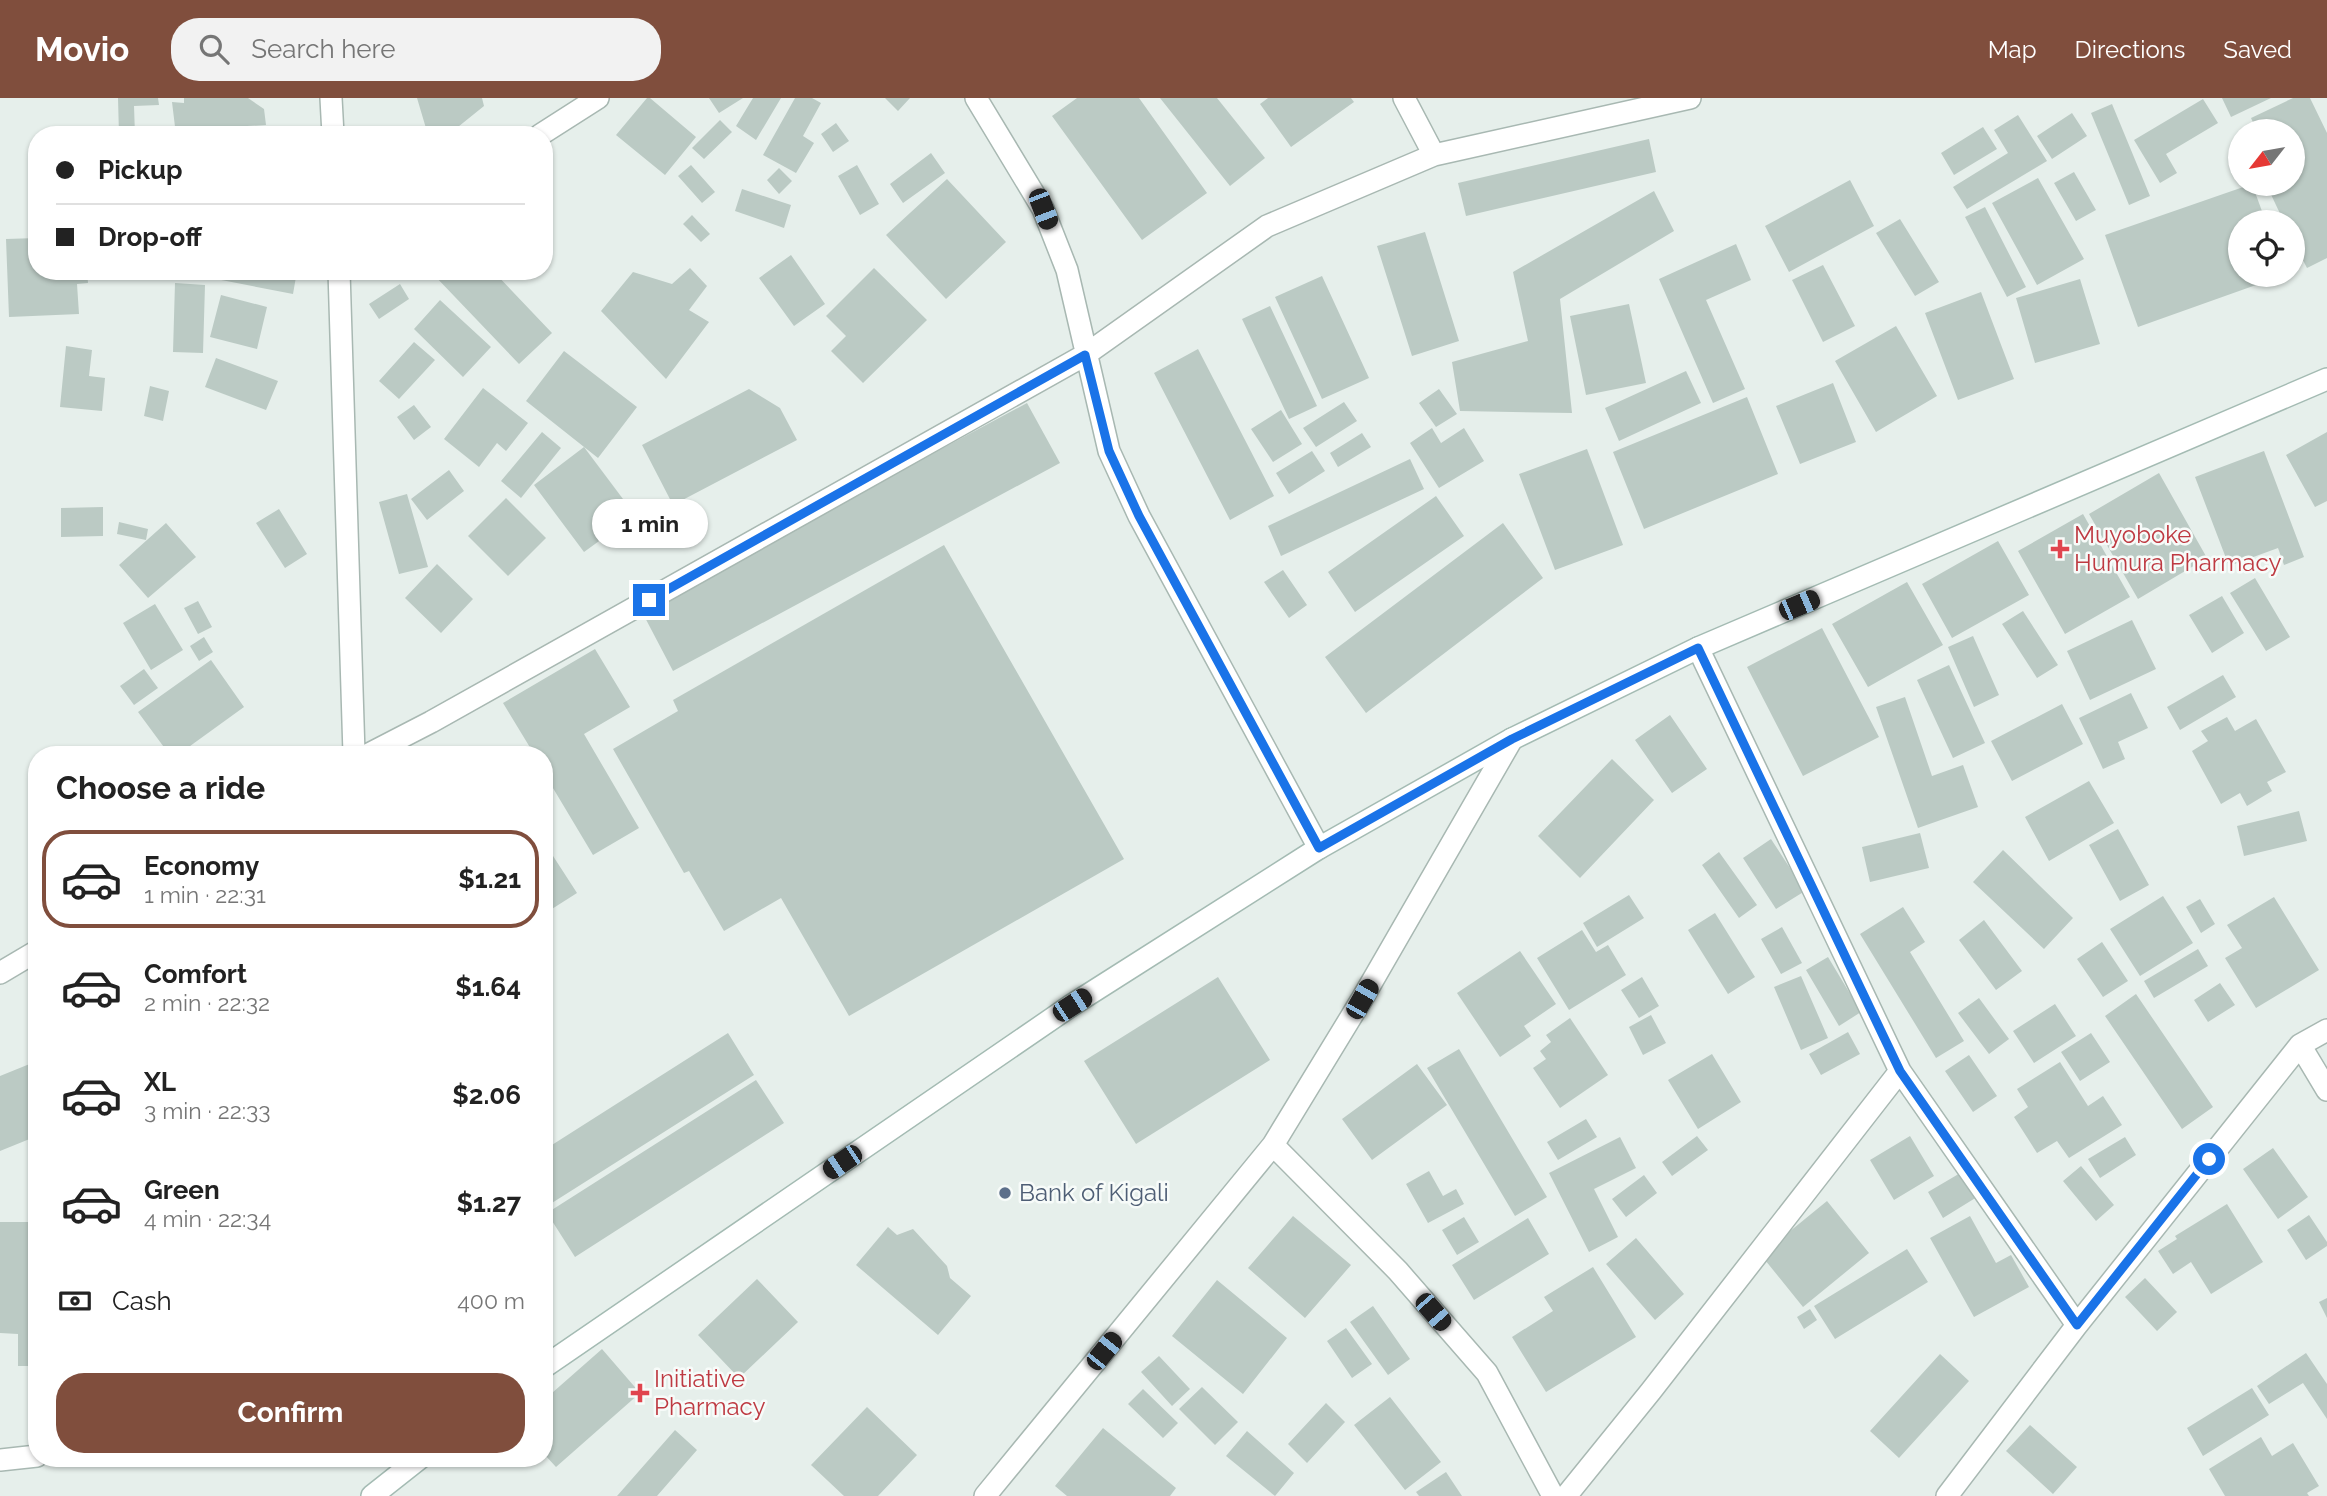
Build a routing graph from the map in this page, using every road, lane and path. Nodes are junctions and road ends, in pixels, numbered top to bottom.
1 (331, 98) edge
2 (598, 98) edge
3 (976, 98) edge
4 (1404, 98) edge
5 (1690, 98) edge
6 (333, 126) edge
7 (553, 127) edge
8 (1434, 155) junction
9 (339, 280) edge
10 (1085, 355) junction
11 (2327, 379) edge
12 (1698, 648) junction
13 (1512, 739) junction
14 (354, 746) edge
15 (385, 746) edge
16 (1319, 848) junction
17 (28, 956) edge
18 (0, 973) edge
19 (2327, 1030) edge
20 (2300, 1045) junction
21 (1900, 1071) junction
22 (2327, 1090) edge
23 (1273, 1145) junction
24 (2077, 1325) junction
25 (553, 1361) edge
26 (28, 1457) edge
27 (0, 1460) edge
28 (409, 1467) edge
29 (372, 1496) edge
30 (985, 1496) edge
31 (1553, 1496) edge
32 (1566, 1496) edge
33 (1947, 1496) edge

1 - 6 street
2 - 7 street
3 - 10 street
4 - 8 street
5 - 8 street
8 - 10 street
9 - 14 street
10 - 15 street
10 - 16 street
11 - 12 street
12 - 13 street
12 - 21 street
13 - 16 street
13 - 23 street
16 - 25 street
17 - 18 street
19 - 20 street
20 - 22 street
20 - 24 street
21 - 24 street
21 - 32 street
23 - 30 street
23 - 31 street
24 - 33 street
26 - 27 street
28 - 29 street

